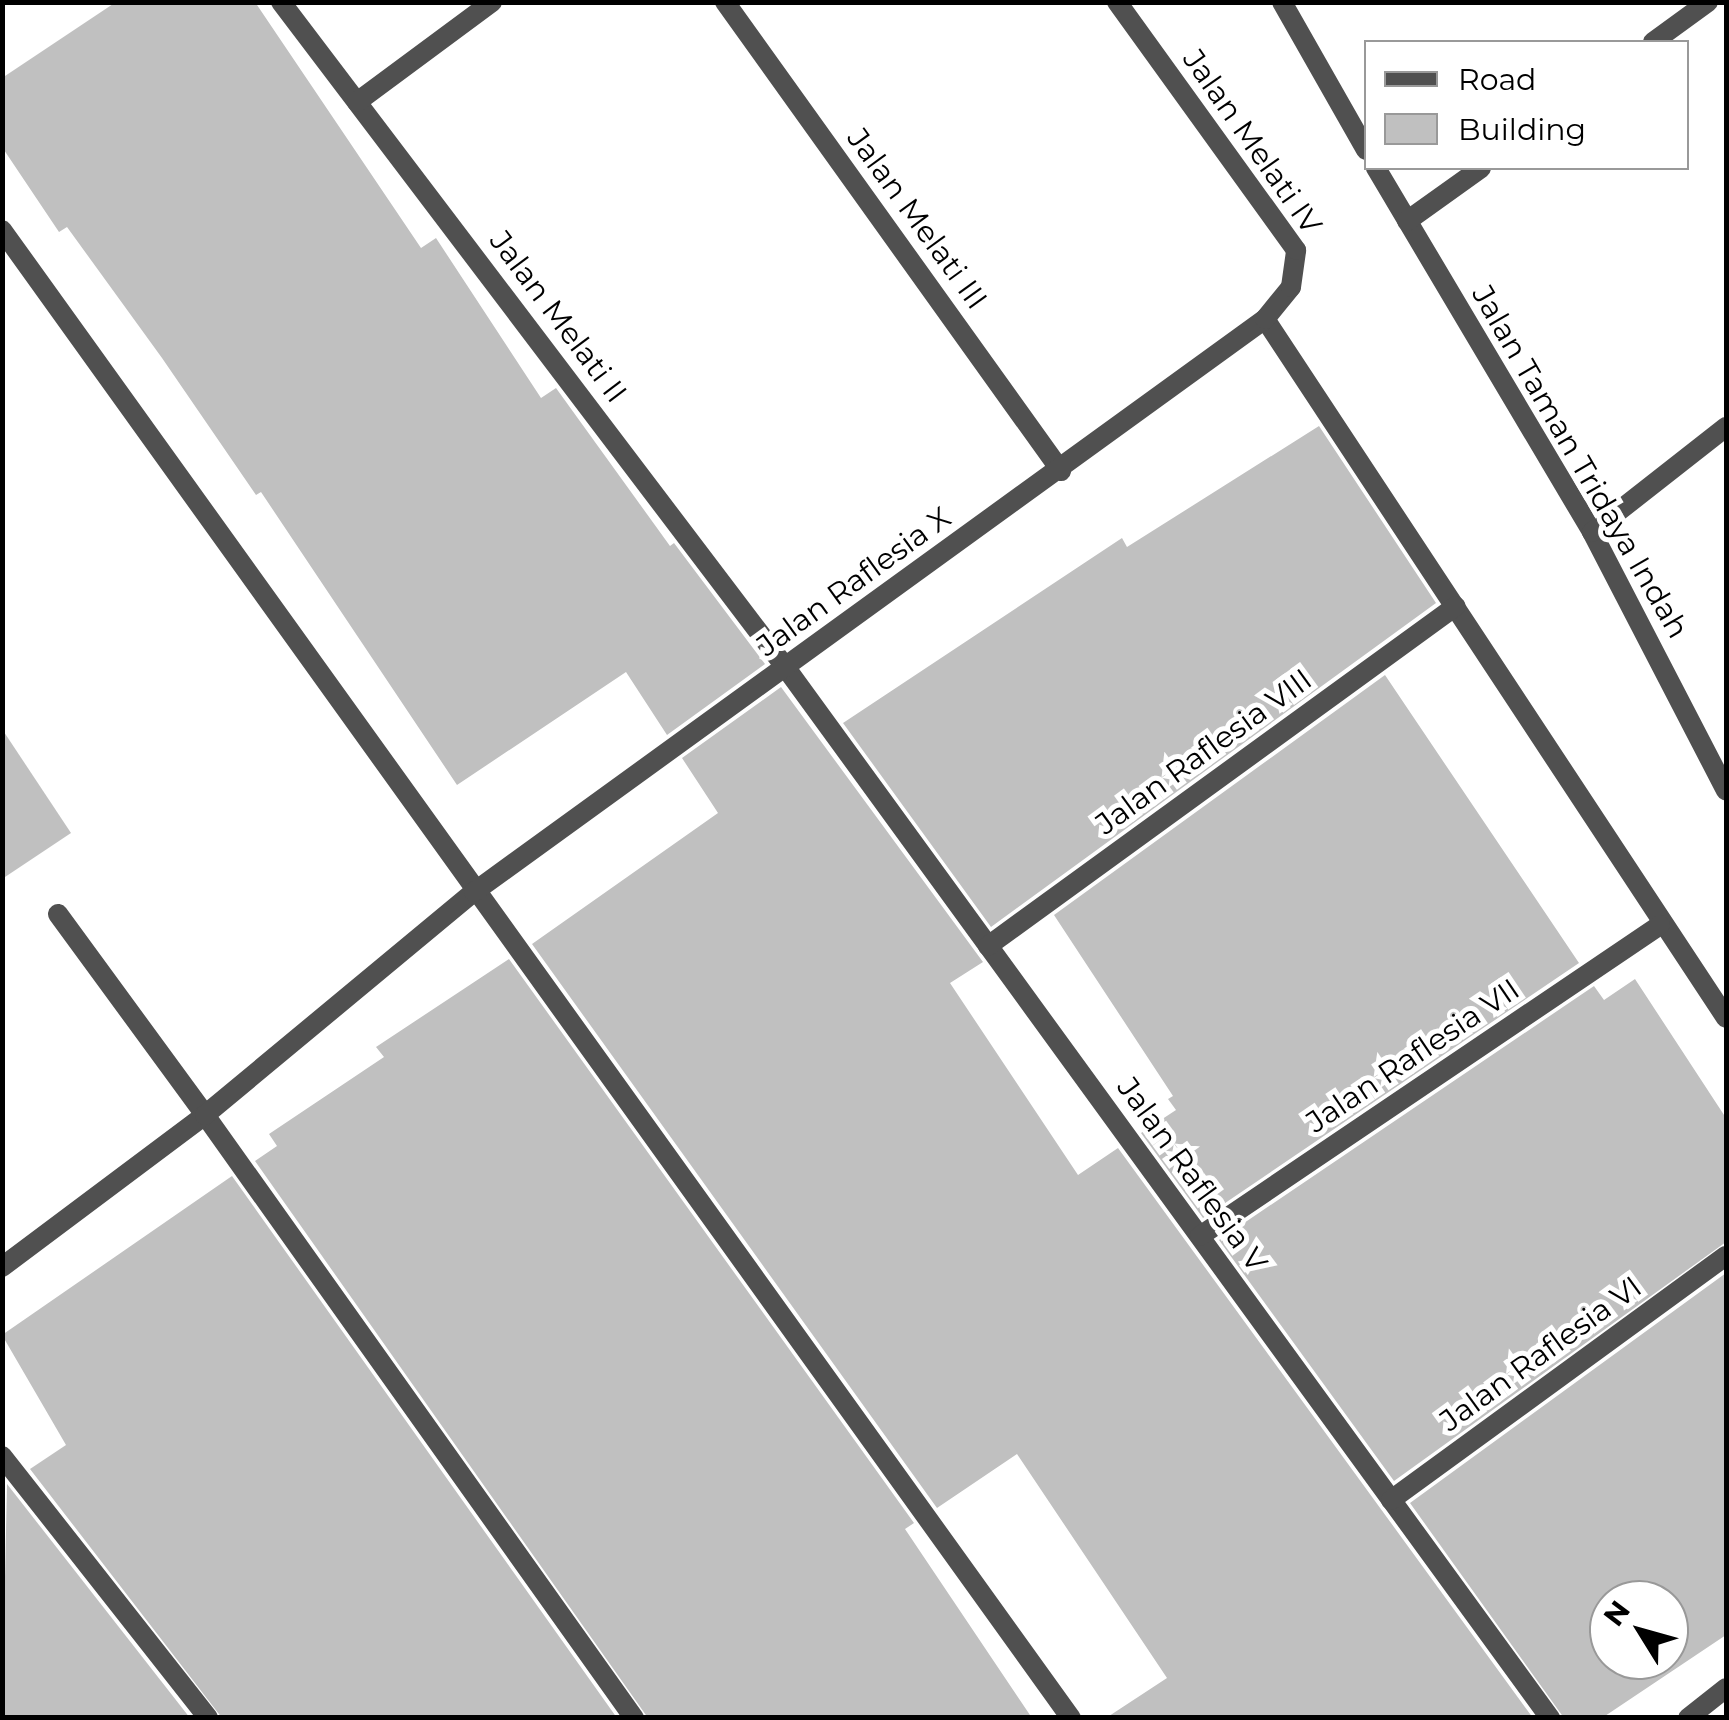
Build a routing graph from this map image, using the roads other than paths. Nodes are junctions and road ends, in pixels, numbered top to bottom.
1 (282, 2) edge
2 (492, 2) edge
3 (724, 2) edge
4 (1117, 2) edge
5 (1282, 2) edge
6 (1708, 2) edge
7 (1656, 40) edge
8 (356, 102) junction
9 (1364, 146) edge
10 (1377, 170) edge
11 (1478, 170) edge
12 (1407, 222) junction
13 (2, 230) edge
14 (1266, 318) junction
15 (1726, 427) edge
16 (1061, 470) junction
17 (1592, 532) junction
18 (1456, 606) junction
19 (786, 668) junction
20 (1726, 790) edge
21 (474, 892) junction
22 (58, 914) dead end
23 (1660, 925) junction
24 (988, 946) junction
25 (1726, 1018) edge
26 (205, 1115) junction
27 (1200, 1236) junction
28 (1726, 1256) edge
29 (2, 1267) edge
30 (2, 1456) edge
31 (1391, 1500) junction
32 (1726, 1688) edge
33 (208, 1718) edge
34 (634, 1718) edge
35 (1071, 1718) edge
36 (1550, 1718) edge
37 (1688, 1718) edge

1 - 8 street, Jalan Melati II
2 - 8 street
3 - 16 street, Jalan Melati III
4 - 14 street, Jalan Melati IV
5 - 9 street
6 - 7 street
8 - 19 street, Jalan Melati II
10 - 12 street, Jalan Taman Tridaya Indah
11 - 12 street
12 - 17 street, Jalan Taman Tridaya Indah
13 - 21 street
14 - 16 street, Jalan Raflesia X
14 - 18 street
15 - 17 street
16 - 19 street, Jalan Raflesia X
17 - 20 street, Jalan Taman Tridaya Indah
18 - 23 street
18 - 24 street, Jalan Raflesia VIII
19 - 21 street, Jalan Raflesia X
19 - 24 street, Jalan Raflesia V
21 - 26 street, Jalan Raflesia X
21 - 35 street
22 - 26 street
23 - 25 street
23 - 27 street, Jalan Raflesia VII
24 - 27 street, Jalan Raflesia V
26 - 29 street, Jalan Raflesia X
26 - 34 street
27 - 31 street, Jalan Raflesia V
28 - 31 street, Jalan Raflesia VI
30 - 33 street
31 - 36 street, Jalan Raflesia V
32 - 37 street

